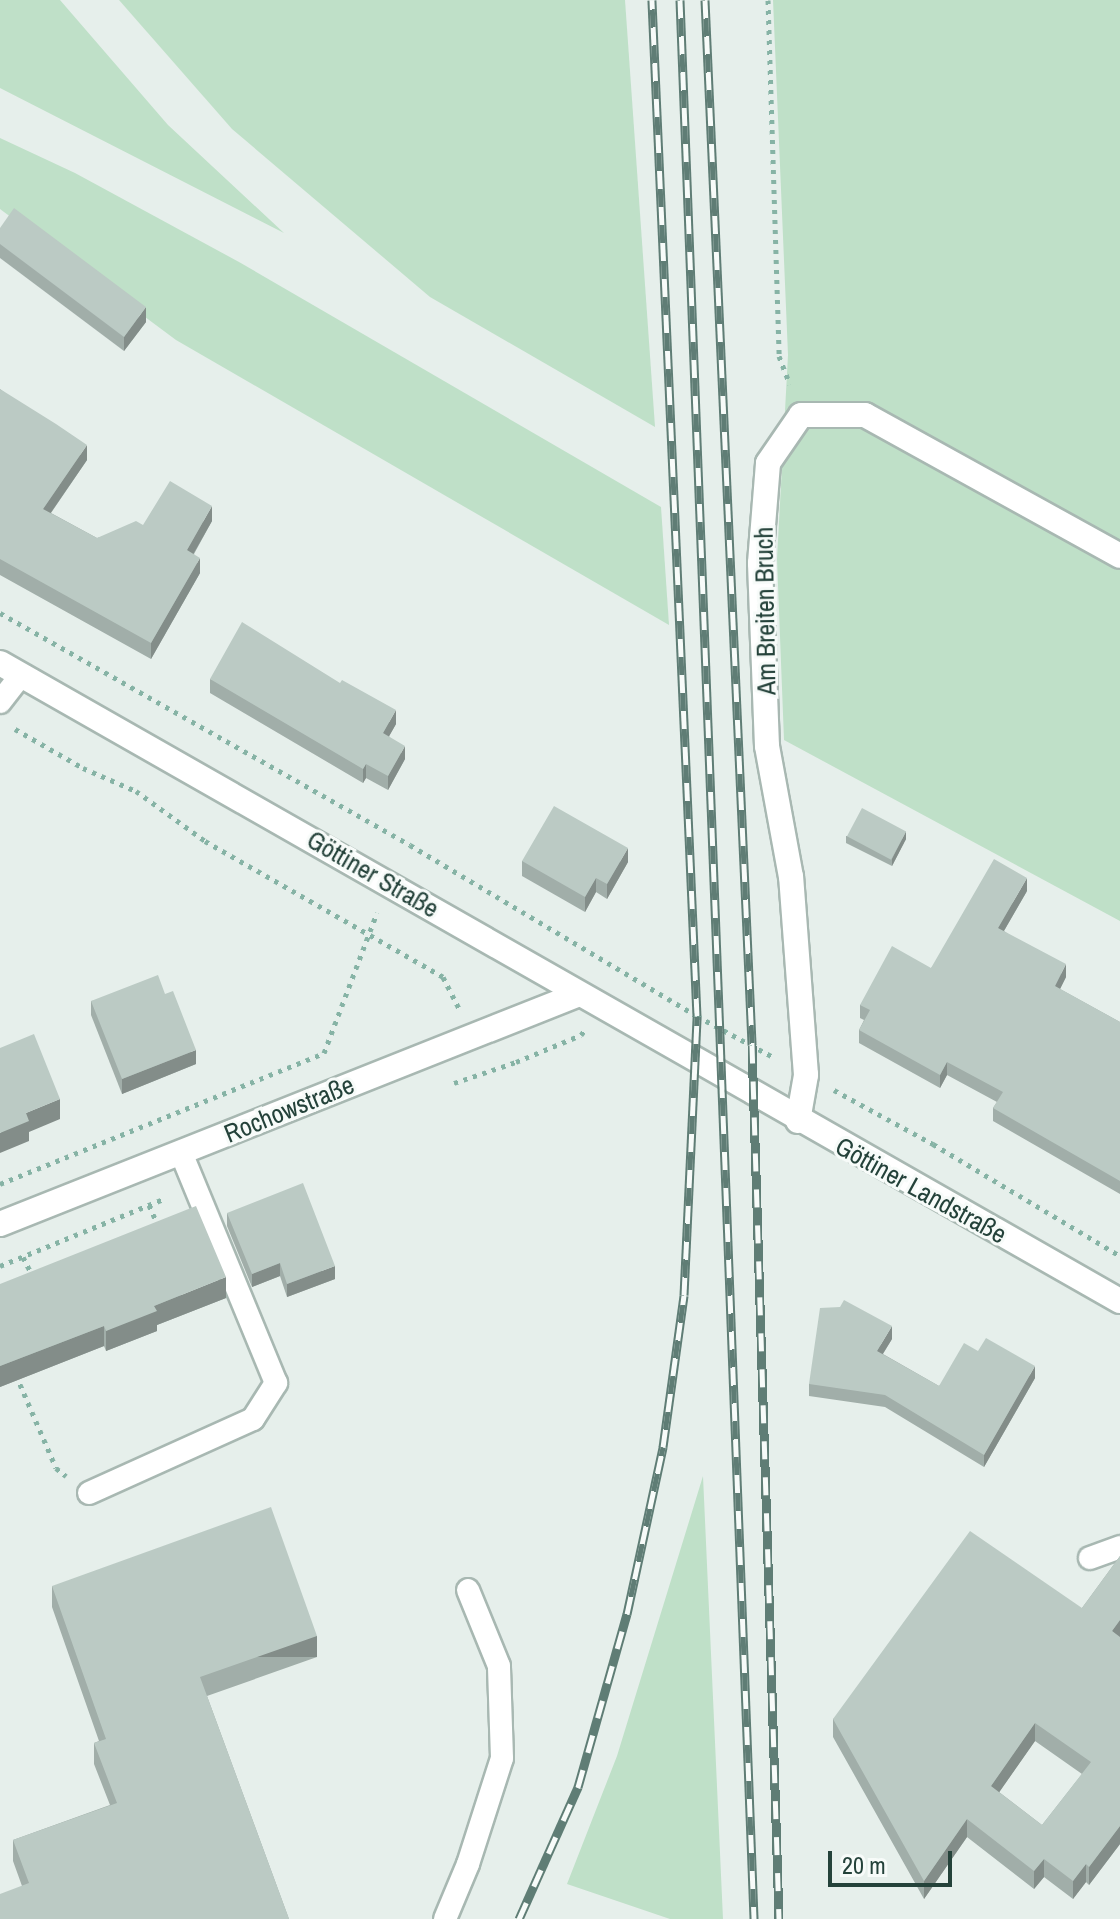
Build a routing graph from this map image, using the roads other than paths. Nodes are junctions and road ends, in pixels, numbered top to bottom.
1 (1120, 556) edge
2 (10, 669) edge
3 (0, 702) edge
4 (579, 994) junction
5 (723, 1076) joint
6 (798, 1121) junction
7 (181, 1152) junction
8 (0, 1224) edge
9 (1120, 1301) edge
10 (89, 1493) road end
11 (1120, 1547) edge
12 (1090, 1558) dead end
13 (468, 1590) dead end
14 (445, 1919) edge

1 - 6 street, Am Breiten Bruch
2 - 3 lane, Göttiner Straße
2 - 4 street, Göttiner Straße
4 - 5 street, Göttiner Straße
4 - 7 street, Rochowstraße
5 - 6 street, Göttiner Landstraße
6 - 9 street, Göttiner Landstraße
7 - 8 street, Rochowstraße
7 - 10 lane
11 - 12 lane
13 - 14 lane

